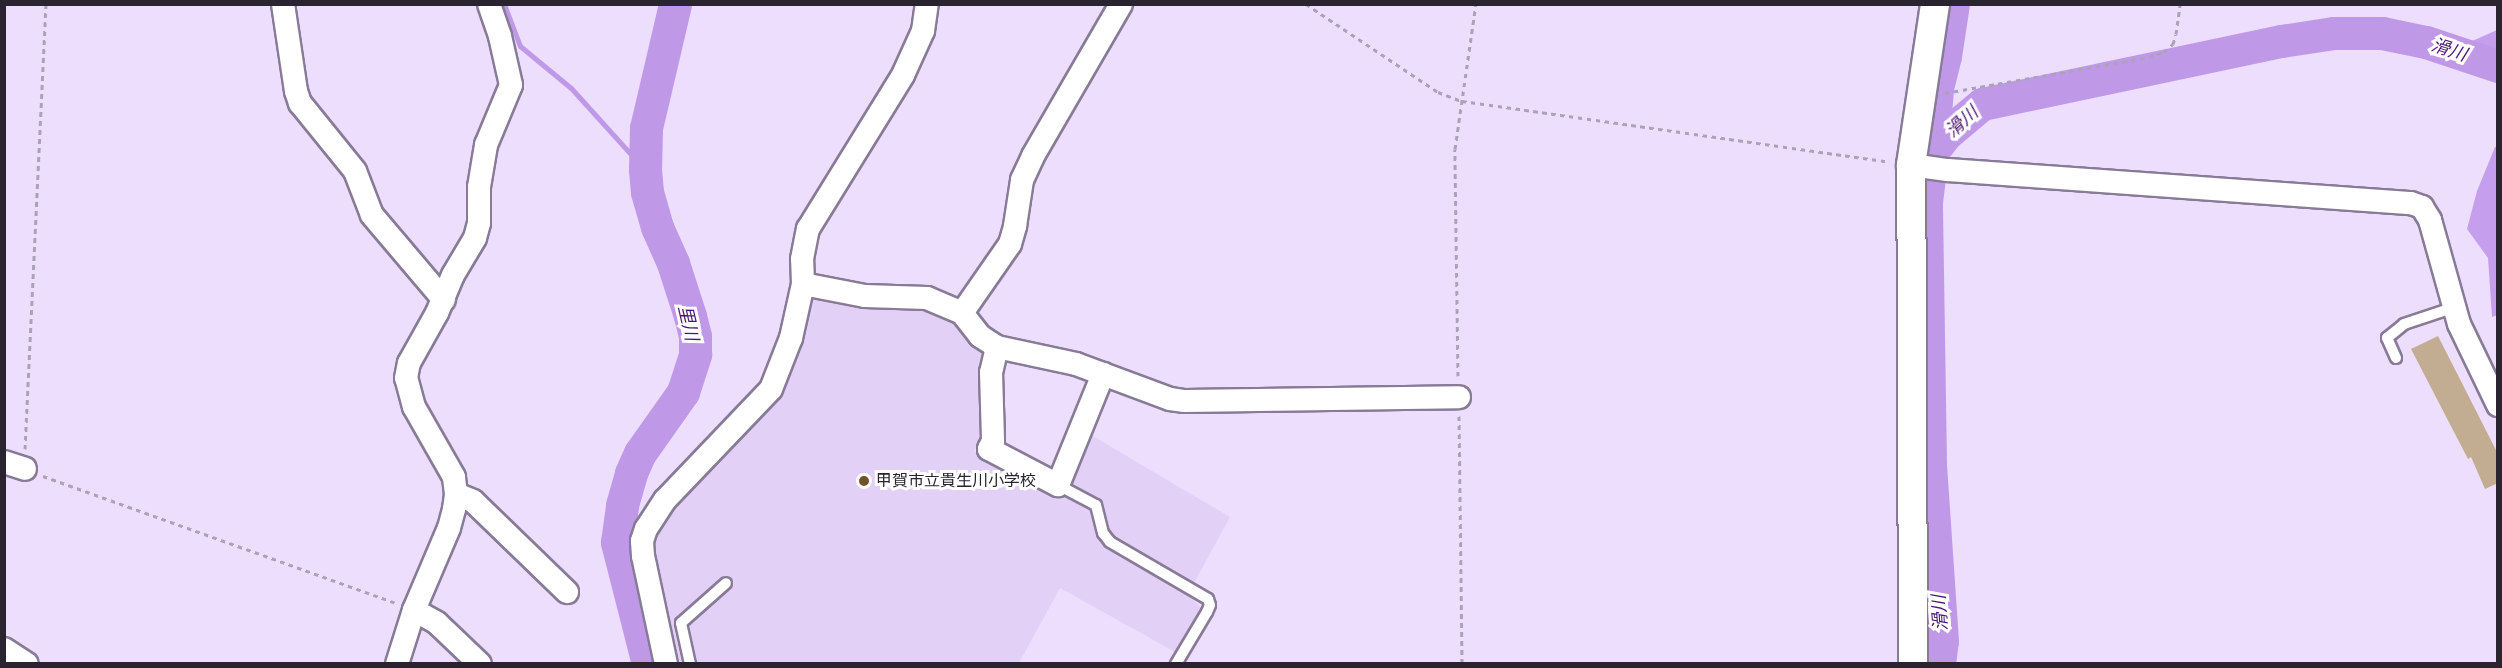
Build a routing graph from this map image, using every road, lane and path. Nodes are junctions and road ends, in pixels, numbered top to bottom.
1 (46, 4) edge
2 (282, 4) edge
3 (489, 4) edge
4 (927, 4) edge
5 (1121, 4) edge
6 (1306, 4) edge
7 (1476, 4) edge
8 (1935, 4) edge
9 (2180, 4) edge
10 (1923, 90) junction
11 (1462, 101) junction
12 (1917, 166) junction
13 (803, 285) junction
14 (444, 300) junction
15 (2455, 307) junction
16 (962, 313) junction
17 (997, 347) junction
18 (2396, 358) dead end
19 (1103, 374) junction
20 (1459, 397) dead end
21 (2498, 405) edge
22 (15, 466) edge
23 (1058, 485) junction
24 (456, 494) junction
25 (726, 584) dead end
26 (567, 592) dead end
27 (414, 610) junction
28 (4, 649) edge
29 (27, 663) edge
30 (397, 663) edge
31 (480, 663) edge
32 (666, 663) edge
33 (690, 663) edge
34 (1176, 663) edge
35 (1913, 663) edge

1 - 22 path
2 - 14 street
3 - 14 street
4 - 13 street
5 - 16 street
6 - 11 path
7 - 11 path
8 - 10 street
9 - 10 path
10 - 12 street
11 - 12 path
12 - 15 street
12 - 35 street
13 - 16 street
13 - 32 street
14 - 24 street
15 - 18 lane
15 - 21 street
16 - 17 street
17 - 19 street
17 - 23 street
19 - 20 street
19 - 23 street
22 - 27 path
23 - 34 lane
24 - 26 street
24 - 27 street
25 - 33 lane
27 - 30 street
27 - 31 street
28 - 29 street

